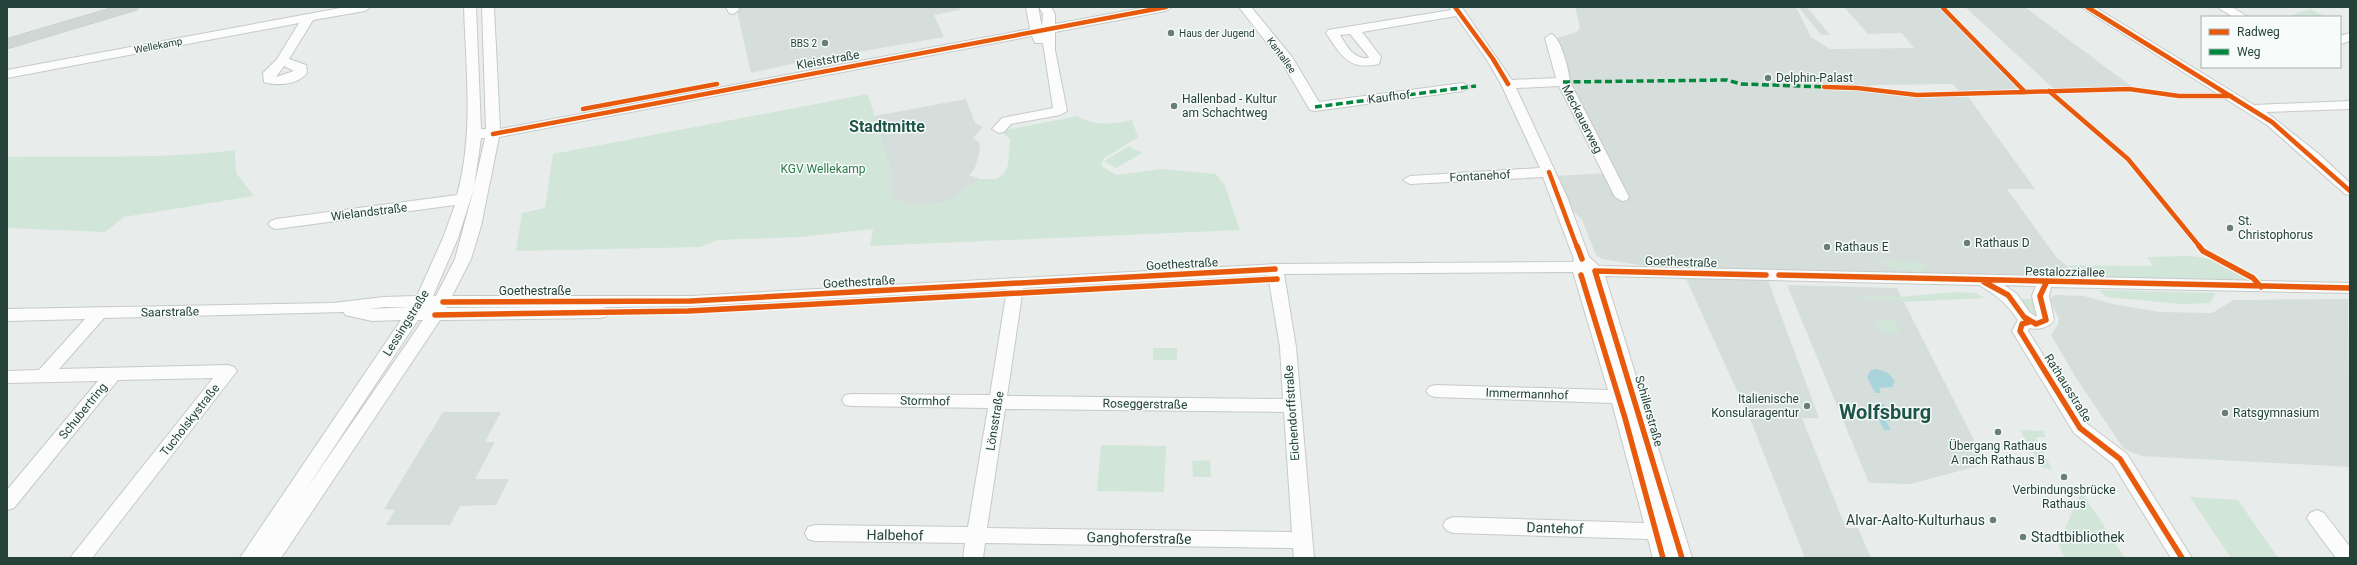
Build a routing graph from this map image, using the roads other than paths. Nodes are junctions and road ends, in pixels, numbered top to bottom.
1 (108, 7) edge
2 (131, 7) edge
3 (365, 7) edge
4 (470, 7) edge
5 (488, 7) edge
6 (1032, 7) edge
7 (1045, 7) edge
8 (1140, 7) edge
9 (1166, 7) edge
10 (1245, 7) edge
11 (2087, 7) edge
12 (2223, 7) edge
13 (1457, 10) edge
14 (2240, 16) edge
15 (310, 17) junction
16 (1043, 27) junction
17 (1353, 29) dead end
18 (7, 37) edge
19 (1552, 38) dead end
20 (7, 44) edge
21 (282, 61) dead end
22 (7, 74) edge
23 (1563, 82) junction
24 (1508, 84) junction
25 (1469, 87) dead end
26 (2350, 105) edge
27 (1315, 107) joint
28 (2252, 109) junction
29 (999, 129) dead end
30 (493, 130) junction
31 (474, 133) junction
32 (1549, 172) junction
33 (1410, 180) dead end
34 (2350, 191) edge
35 (1622, 197) dead end
36 (463, 199) junction
37 (276, 224) dead end
38 (1584, 268) junction
39 (1276, 274) junction
40 (1766, 275) joint
41 (1982, 280) junction
42 (2047, 281) junction
43 (1015, 288) junction
44 (2350, 288) edge
45 (428, 308) junction
46 (99, 314) junction
47 (7, 315) edge
48 (2029, 322) junction
49 (114, 373) junction
50 (45, 374) junction
51 (7, 377) edge
52 (1435, 391) dead end
53 (1618, 397) junction
54 (851, 400) dead end
55 (998, 402) junction
56 (1292, 406) junction
57 (7, 502) edge
58 (2317, 518) dead end
59 (1453, 525) dead end
60 (1656, 532) junction
61 (815, 533) dead end
62 (976, 536) junction
63 (1303, 549) edge
64 (80, 558) edge
65 (250, 558) edge
66 (270, 558) edge
67 (973, 558) edge
68 (1663, 558) edge
69 (1682, 558) edge
70 (2182, 558) edge
71 (2347, 558) edge

1 - 18 main road
2 - 20 main road
3 - 15 street, Wellekamp
4 - 31 street, Lessingstraße
5 - 30 street, Lessingstraße
6 - 16 street
7 - 16 street
8 - 16 street, Kleiststraße
9 - 16 street, Kleiststraße
10 - 27 street, Kantallee
11 - 28 street
12 - 14 street
13 - 17 street
13 - 24 street, Schillerstraße
15 - 21 street
15 - 22 street, Wellekamp
16 - 29 street
16 - 30 street, Kleiststraße
19 - 23 street, Meckauerweg
23 - 24 street
23 - 35 street, Meckauerweg
24 - 32 street, Schillerstraße
25 - 27 street, Kaufhof
26 - 28 street
28 - 34 street
30 - 31 street, Kleiststraße
30 - 45 street, Lessingstraße
31 - 36 street, Lessingstraße
32 - 33 street, Fontanehof
32 - 38 street, Schillerstraße
36 - 37 street, Wielandstraße
36 - 45 street, Lessingstraße
38 - 39 street, Goethestraße
38 - 40 street, Goethestraße
38 - 53 street, Schillerstraße
38 - 69 street, Schillerstraße
39 - 43 street, Goethestraße
39 - 56 street, Eichendorffstraße
40 - 41 street, Pestalozziallee
41 - 42 street, Pestalozziallee
41 - 48 street
42 - 44 street, Pestalozziallee
42 - 48 street
43 - 45 street, Goethestraße
43 - 55 street, Lönsstraße
45 - 46 street, Saarstraße
45 - 65 street, Lessingstraße
45 - 66 street, Lessingstraße
46 - 47 street, Saarstraße
46 - 50 street
48 - 70 street, Rathausstraße
49 - 50 street, Schubertring
49 - 57 street, Schubertring
49 - 64 street, Tucholskystraße
50 - 51 street, Schubertring
52 - 53 street, Immermannhof
53 - 60 street, Schillerstraße
54 - 55 street, Stormhof
55 - 56 street, Roseggerstraße
55 - 62 street, Lönsstraße
56 - 63 street, Eichendorffstraße
58 - 71 street
59 - 60 street, Dantehof
60 - 68 street, Schillerstraße
61 - 62 street, Halbehof
62 - 63 street, Ganghoferstraße
62 - 67 street, Lönsstraße

